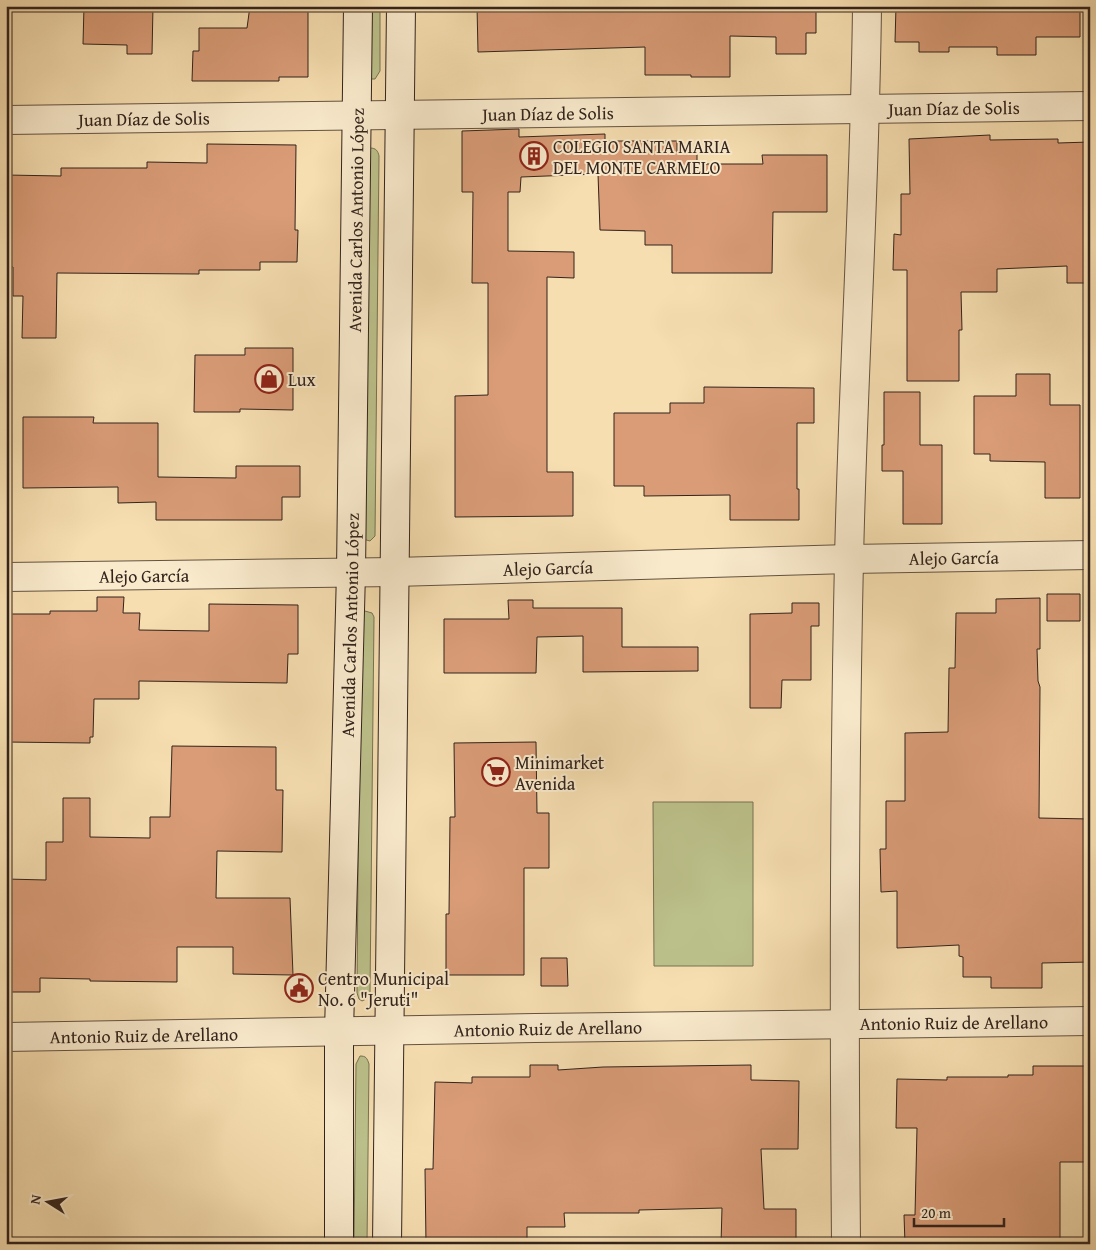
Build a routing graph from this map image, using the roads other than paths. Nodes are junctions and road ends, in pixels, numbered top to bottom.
1 (358, 6) edge
2 (401, 6) edge
3 (867, 6) edge
4 (1090, 106) edge
5 (866, 110) junction
6 (356, 115) junction
7 (400, 115) junction
8 (6, 120) edge
9 (1090, 555) edge
10 (849, 558) junction
11 (351, 572) junction
12 (395, 572) junction
13 (6, 577) edge
14 (1090, 1021) edge
15 (844, 1023) junction
16 (340, 1032) junction
17 (390, 1032) junction
18 (6, 1037) edge
19 (339, 1244) edge
20 (387, 1244) edge
21 (846, 1244) edge

1 - 6 street, Avenida Carlos Antonio López
2 - 7 street
3 - 5 street
4 - 5 street, Juan Díaz de Solis
5 - 7 street, Juan Díaz de Solis
5 - 10 street
6 - 7 street, Juan Díaz de Solis
6 - 8 street, Juan Díaz de Solis
6 - 11 street, Avenida Carlos Antonio López
7 - 12 street
9 - 10 street, Alejo García
10 - 12 street, Alejo García
10 - 15 street
11 - 12 street, Alejo García
11 - 13 street, Alejo García
11 - 16 street, Avenida Carlos Antonio López
12 - 17 street
14 - 15 street, Antonio Ruiz de Arellano
15 - 17 street, Antonio Ruiz de Arellano
15 - 21 street
16 - 17 street, Antonio Ruiz de Arellano
16 - 18 street, Antonio Ruiz de Arellano
16 - 19 street, Avenida Carlos Antonio López
17 - 20 street

